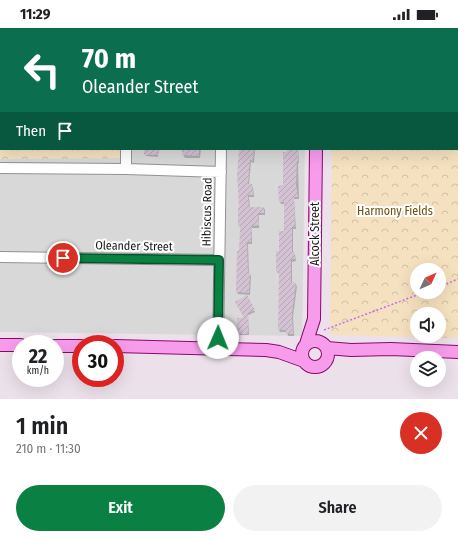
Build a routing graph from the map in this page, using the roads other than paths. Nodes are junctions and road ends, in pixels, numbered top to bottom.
1 (126, 150) edge
2 (221, 150) edge
3 (316, 150) edge
4 (0, 168) edge
5 (126, 169) junction
6 (220, 172) junction
7 (0, 256) edge
8 (219, 260) junction
9 (314, 319) junction
10 (0, 345) edge
11 (12, 345) edge
12 (306, 345) junction
13 (124, 346) edge
14 (325, 346) junction
15 (218, 348) junction
16 (351, 350) junction
17 (279, 352) junction
18 (458, 352) edge
19 (304, 361) junction
20 (326, 362) junction

1 - 5 street
2 - 6 street, Hibiscus Road
3 - 9 main road, Alcock Street
4 - 5 street
5 - 6 street
6 - 8 street, Hibiscus Road
7 - 8 street, Oleander Street
8 - 15 street, Hibiscus Road
9 - 12 main road, Alcock Street
9 - 14 main road, Alcock Street
10 - 11 main road
12 - 14 main road
12 - 17 main road
12 - 19 main road
13 - 15 main road
14 - 16 main road
14 - 20 main road
15 - 17 main road
16 - 18 main road
16 - 20 main road
17 - 19 main road
19 - 20 main road

